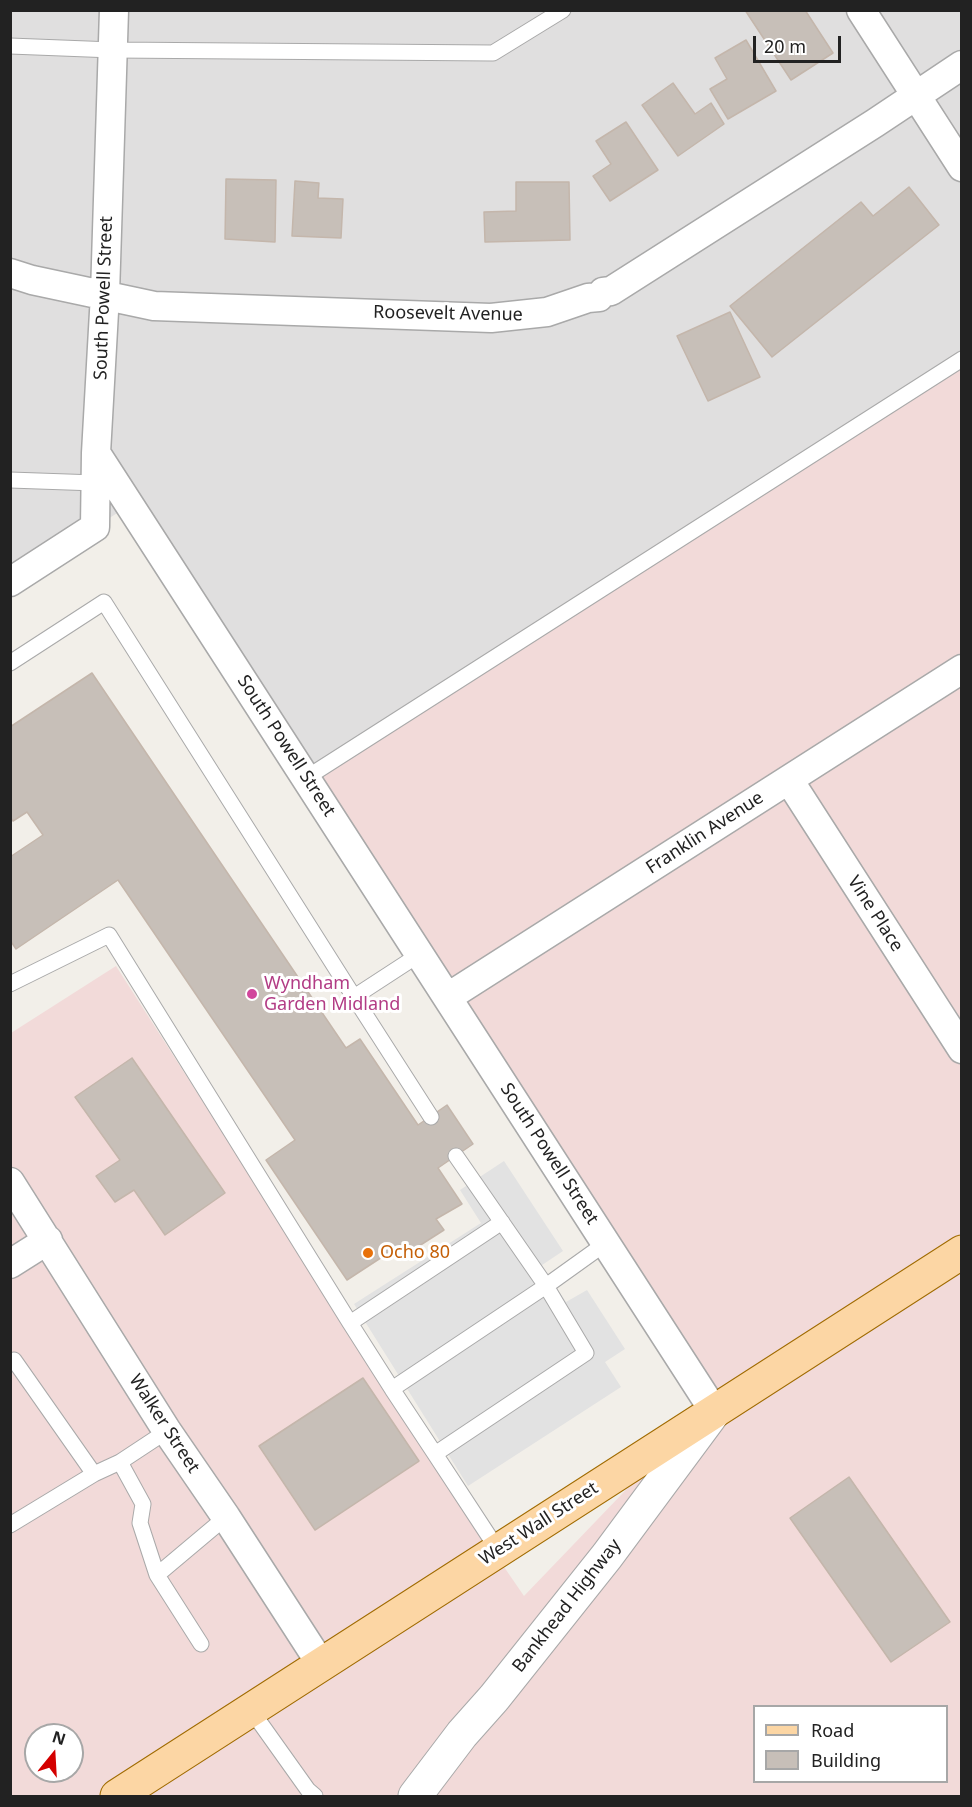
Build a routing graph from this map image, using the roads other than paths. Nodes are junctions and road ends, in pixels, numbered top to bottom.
1 (114, 10) edge
2 (563, 10) edge
3 (861, 10) edge
4 (10, 46) edge
5 (112, 50) junction
6 (962, 65) edge
7 (915, 94) junction
8 (962, 167) edge
9 (10, 273) edge
10 (105, 294) junction
11 (962, 359) edge
12 (96, 453) junction
13 (10, 480) edge
14 (96, 483) junction
15 (10, 582) edge
16 (10, 663) edge
17 (962, 669) edge
18 (306, 778) junction
19 (789, 780) junction
20 (420, 954) junction
21 (10, 984) edge
22 (354, 997) junction
23 (448, 997) junction
24 (962, 1048) edge
25 (431, 1117) dead end
26 (456, 1156) dead end
27 (10, 1182) edge
28 (502, 1222) junction
29 (48, 1240) junction
30 (606, 1243) junction
31 (962, 1252) edge
32 (10, 1264) edge
33 (546, 1287) junction
34 (350, 1323) junction
35 (10, 1362) edge
36 (392, 1389) junction
37 (714, 1411) junction
38 (167, 1431) junction
39 (435, 1454) junction
40 (120, 1462) junction
41 (94, 1474) junction
42 (226, 1517) junction
43 (10, 1525) edge
44 (498, 1550) junction
45 (157, 1575) junction
46 (201, 1644) dead end
47 (321, 1664) junction
48 (251, 1710) junction
49 (117, 1797) edge
50 (315, 1797) edge
51 (415, 1797) edge

1 - 5 street, South Powell Street
2 - 5 lane
3 - 7 street
4 - 5 lane
5 - 10 street, South Powell Street
6 - 7 street, Roosevelt Avenue
7 - 8 street
7 - 10 street, Roosevelt Avenue
9 - 10 street, Roosevelt Avenue
10 - 12 street, South Powell Street
11 - 18 lane
12 - 14 street
12 - 18 street, South Powell Street
13 - 14 lane
14 - 15 street
16 - 22 lane
17 - 19 street, Franklin Avenue
18 - 20 street, South Powell Street
19 - 23 street, Franklin Avenue
19 - 24 street, Vine Place
20 - 22 lane
20 - 23 street, South Powell Street
21 - 34 lane
22 - 25 lane
23 - 30 street, South Powell Street
26 - 28 lane
27 - 29 street, Walker Street
28 - 33 lane
28 - 34 lane
29 - 32 street
29 - 38 street, Walker Street
30 - 33 lane
30 - 37 street, South Powell Street
31 - 37 main road, West Wall Street
33 - 36 lane
33 - 39 lane
34 - 36 lane
35 - 41 lane
36 - 39 lane
37 - 44 main road, West Wall Street
37 - 51 street, Bankhead Highway
38 - 40 lane
38 - 42 street, Walker Street
39 - 44 lane
40 - 41 lane
40 - 45 lane
41 - 43 lane
42 - 45 lane
42 - 47 street, Walker Street
44 - 47 main road, West Wall Street
45 - 46 lane
47 - 48 main road, West Wall Street
48 - 49 main road, West Wall Street
48 - 50 lane

